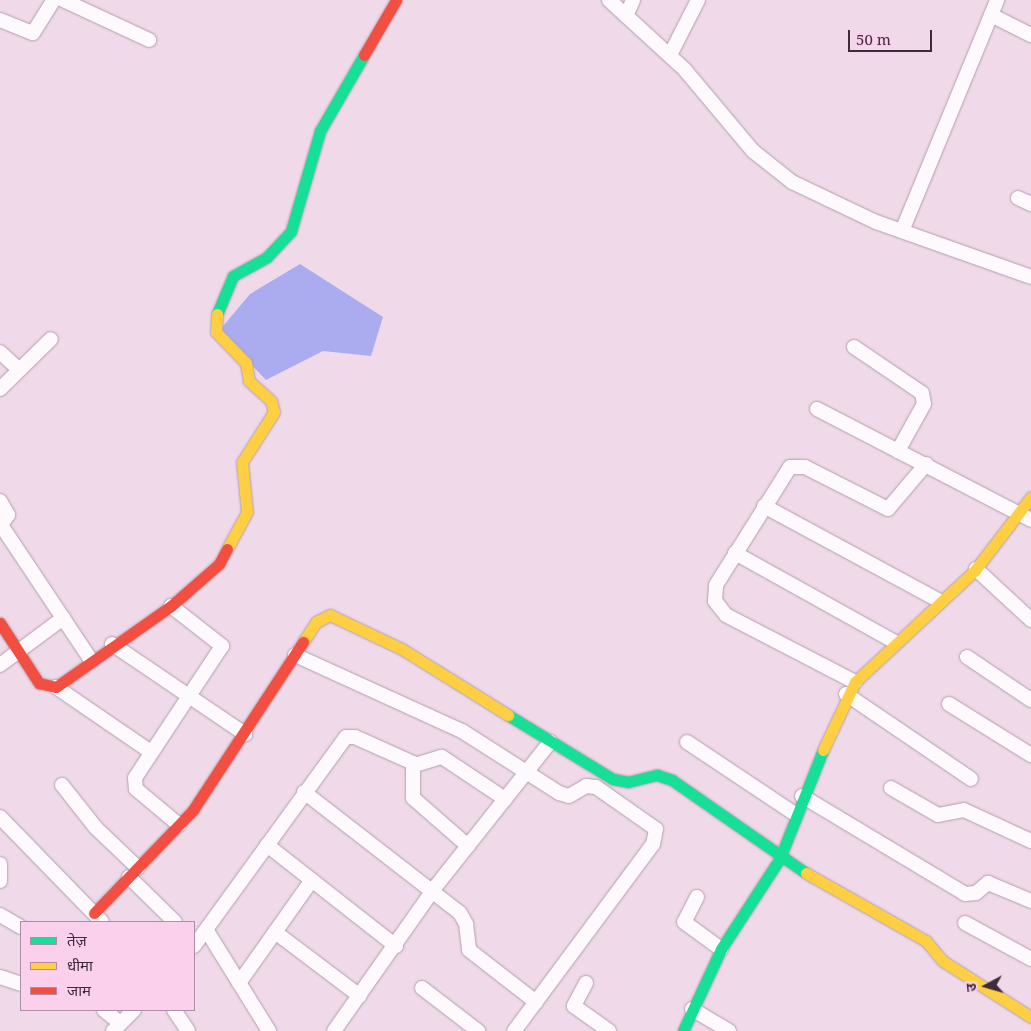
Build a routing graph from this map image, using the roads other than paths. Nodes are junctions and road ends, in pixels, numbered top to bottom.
1 (54, 0) edge
2 (63, 0) edge
3 (396, 0) edge
4 (609, 0) edge
5 (633, 0) edge
6 (698, 0) edge
7 (997, 0) edge
8 (991, 15) junction
9 (626, 16) junction
10 (0, 20) edge
11 (1031, 35) edge
12 (150, 40) dead end
13 (670, 56) junction
14 (1018, 198) dead end
15 (1031, 204) edge
16 (902, 232) junction
17 (1031, 277) edge
18 (51, 338) dead end
19 (854, 347) dead end
20 (0, 352) edge
21 (19, 370) junction
22 (0, 390) edge
23 (818, 409) dead end
24 (898, 451) junction
25 (926, 464) junction
26 (1031, 496) edge
27 (0, 500) edge
28 (764, 506) junction
29 (1026, 517) edge
30 (0, 525) edge
31 (736, 552) junction
32 (976, 569) junction
33 (940, 601) junction
34 (170, 606) junction
35 (63, 618) junction
36 (1031, 620) edge
37 (0, 623) edge
38 (895, 642) junction
39 (112, 644) junction
40 (18, 651) junction
41 (295, 655) junction
42 (967, 657) dead end
43 (91, 660) junction
44 (0, 665) edge
45 (855, 682) junction
46 (56, 687) junction
47 (846, 694) junction
48 (188, 698) junction
49 (1031, 700) edge
50 (949, 704) dead end
51 (245, 734) junction
52 (550, 742) junction
53 (688, 742) dead end
54 (152, 752) junction
55 (1031, 755) edge
56 (414, 765) junction
57 (527, 772) junction
58 (971, 779) dead end
59 (62, 785) dead end
60 (891, 788) dead end
61 (304, 792) junction
62 (802, 796) junction
63 (505, 799) junction
64 (795, 814) junction
65 (0, 817) edge
66 (179, 825) junction
67 (1031, 841) edge
68 (267, 845) junction
69 (468, 846) junction
70 (780, 858) junction
71 (0, 864) edge
72 (134, 872) junction
73 (312, 880) junction
74 (0, 881) edge
75 (432, 893) junction
76 (697, 897) dead end
77 (1031, 901) edge
78 (0, 915) edge
79 (98, 918) edge
80 (174, 921) edge
81 (965, 923) dead end
82 (20, 927) edge
83 (207, 931) junction
84 (275, 932) junction
85 (195, 944) edge
86 (396, 946) junction
87 (721, 949) junction
88 (1031, 959) edge
89 (0, 977) edge
90 (239, 983) junction
91 (586, 983) dead end
92 (20, 984) edge
93 (422, 988) dead end
94 (360, 996) junction
95 (536, 1002) junction
96 (692, 1009) junction
97 (105, 1011) edge
98 (133, 1011) edge
99 (175, 1011) edge
100 (1031, 1017) edge
101 (117, 1027) edge
102 (266, 1030) edge
103 (188, 1031) edge
104 (334, 1031) edge
105 (478, 1031) edge
106 (514, 1031) edge
107 (609, 1031) edge
108 (683, 1031) edge
109 (729, 1031) edge

1 - 10 street
2 - 12 street
3 - 34 street
4 - 9 street
5 - 9 street
6 - 13 street
7 - 8 street
8 - 11 street
8 - 16 street
9 - 13 street
13 - 16 street
14 - 15 street
16 - 17 street
18 - 21 street
19 - 24 street
20 - 21 street
21 - 22 street
23 - 24 street
24 - 25 street
25 - 28 street
25 - 29 street
26 - 29 street
27 - 30 street
28 - 31 street
28 - 33 street
29 - 32 street
30 - 35 street
31 - 38 street
31 - 45 street
32 - 33 street
32 - 36 street
33 - 38 street
34 - 39 street
34 - 48 street
35 - 40 street
35 - 43 street
37 - 40 street
38 - 45 street
39 - 43 street
39 - 48 street
40 - 44 street
40 - 46 street
41 - 51 street
41 - 52 street
41 - 57 street
42 - 49 street
43 - 46 street
45 - 47 street
46 - 54 street
47 - 58 street
47 - 62 street
48 - 51 street
48 - 54 street
50 - 55 street
51 - 66 street
52 - 57 street
52 - 70 street
53 - 64 street
54 - 66 street
56 - 61 street
56 - 63 street
56 - 69 street
57 - 63 street
57 - 95 street
59 - 72 street
60 - 67 street
61 - 68 street
61 - 75 street
62 - 64 street
62 - 77 street
63 - 69 street
64 - 70 street
65 - 79 street
66 - 72 street
68 - 73 street
68 - 83 street
69 - 75 street
70 - 87 street
70 - 100 street
71 - 74 street
72 - 79 street
72 - 80 street
73 - 84 street
73 - 86 street
75 - 86 street
75 - 95 street
76 - 87 street
78 - 82 street
81 - 88 street
83 - 85 street
83 - 90 street
84 - 90 street
84 - 94 street
86 - 94 street
87 - 96 street
89 - 92 street
90 - 102 street
91 - 107 street
93 - 105 street
94 - 104 street
95 - 106 street
96 - 108 street
96 - 109 street
97 - 101 street
98 - 101 street
99 - 103 street

